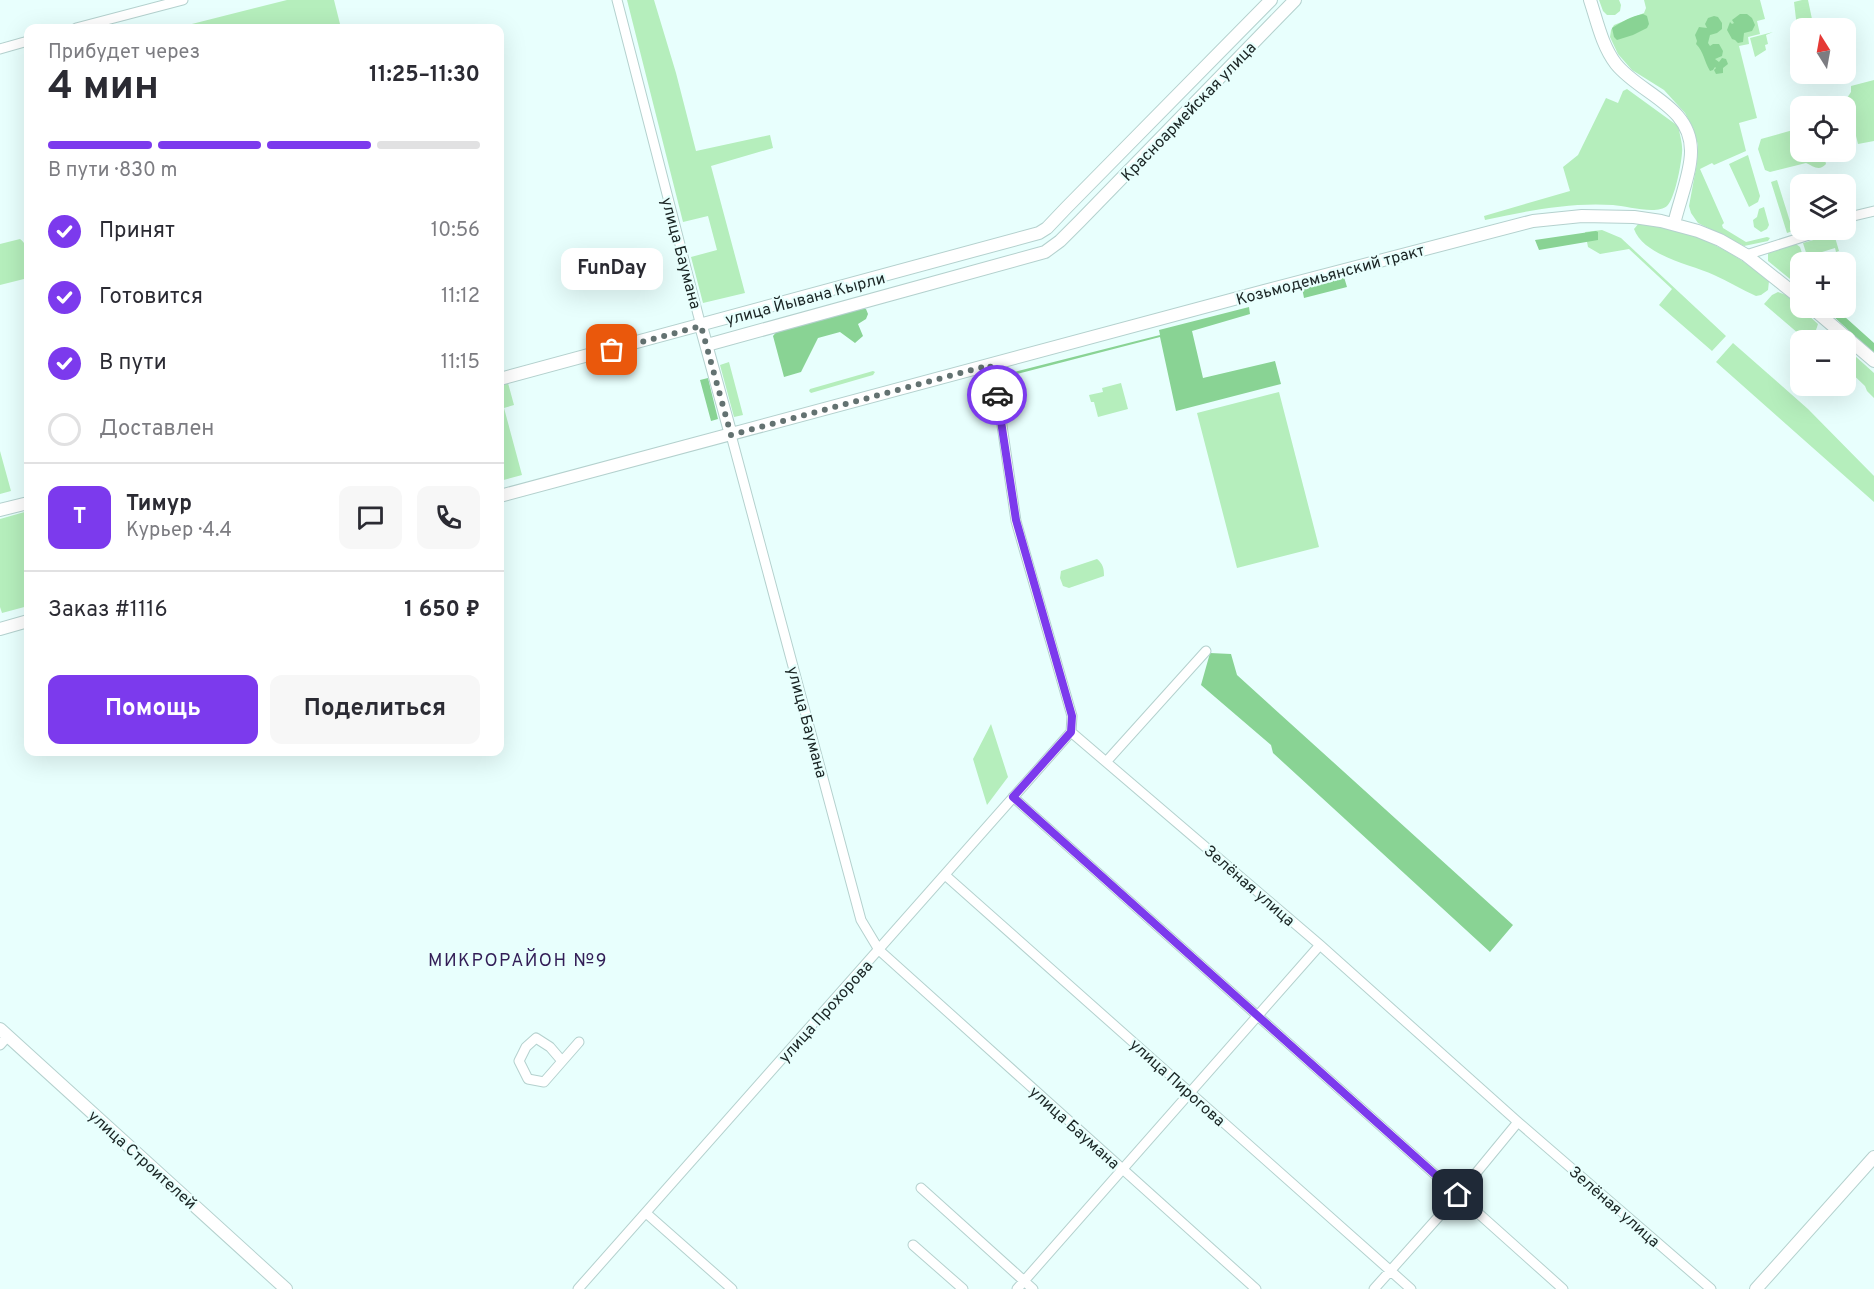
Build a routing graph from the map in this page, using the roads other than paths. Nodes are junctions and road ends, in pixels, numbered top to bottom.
1 (183, 0) edge
2 (617, 0) edge
3 (1271, 0) edge
4 (1295, 0) edge
5 (1590, 0) edge
6 (91, 24) edge
7 (24, 42) edge
8 (1227, 45) junction
9 (0, 49) edge
10 (1240, 57) junction
11 (1193, 80) junction
12 (1206, 93) junction
13 (1066, 208) junction
14 (1874, 211) edge
15 (1856, 215) edge
16 (1080, 221) junction
17 (1674, 224) junction
18 (1793, 240) edge
19 (1746, 255) junction
20 (856, 284) junction
21 (1790, 290) edge
22 (861, 302) junction
23 (1824, 318) edge
24 (701, 326) junction
25 (707, 345) junction
26 (1874, 361) edge
27 (990, 365) junction
28 (504, 379) edge
29 (731, 435) junction
30 (504, 495) edge
31 (24, 504) edge
32 (0, 510) edge
33 (24, 622) edge
34 (0, 629) edge
35 (1206, 651) dead end
36 (1071, 732) junction
37 (1106, 762) junction
38 (1013, 797) junction
39 (945, 875) junction
40 (1320, 945) junction
41 (879, 950) junction
42 (1258, 1016) junction
43 (3, 1037) edge
44 (579, 1042) dead end
45 (562, 1061) junction
46 (1191, 1092) junction
47 (1518, 1122) junction
48 (1874, 1157) edge
49 (1122, 1169) junction
50 (921, 1188) dead end
51 (1458, 1195) junction
52 (646, 1212) junction
53 (913, 1245) dead end
54 (1390, 1270) junction
55 (1024, 1281) junction
56 (286, 1289) edge
57 (578, 1289) edge
58 (732, 1289) edge
59 (963, 1289) edge
60 (1017, 1289) edge
61 (1033, 1289) edge
62 (1256, 1289) edge
63 (1374, 1289) edge
64 (1411, 1289) edge
65 (1563, 1289) edge
66 (1711, 1289) edge
67 (1756, 1289) edge

1 - 6 street
2 - 24 street, улица Баумана
3 - 8 main road, Красноармейская улица
4 - 10 main road, Красноармейская улица
5 - 17 main road
7 - 9 street
8 - 10 main road
8 - 11 main road, Красноармейская улица
10 - 12 main road, Красноармейская улица
11 - 12 main road
11 - 13 main road, Красноармейская улица
12 - 16 main road, Красноармейская улица
13 - 16 main road
13 - 20 main road, улица Йывана Кырли
14 - 15 street
16 - 22 main road, улица Йывана Кырли
17 - 19 main road, Козьмодемьянский тракт
17 - 27 main road, Козьмодемьянский тракт
18 - 19 street
19 - 21 main road, Козьмодемьянский тракт
20 - 22 main road
20 - 24 main road, улица Йывана Кырли
22 - 25 main road, улица Йывана Кырли
23 - 26 main road
24 - 25 main road, улица Баумана
24 - 28 main road, улица Йывана Кырли
25 - 29 main road, улица Баумана
27 - 29 main road
27 - 36 street
29 - 30 main road
29 - 41 street, улица Баумана
31 - 32 main road
33 - 34 main road
35 - 37 street
36 - 37 street, Зелёная улица
36 - 38 street, улица Прохорова
37 - 40 street, Зелёная улица
38 - 39 street, улица Прохорова
38 - 42 street
39 - 41 street, улица Прохорова
39 - 46 street, улица Пирогова
40 - 42 street
40 - 47 street, Зелёная улица
41 - 49 street, улица Баумана
41 - 52 street, улица Прохорова
42 - 46 street
42 - 51 street
43 - 56 main road, улица Строителей
44 - 45 street
45 - 45 street
46 - 49 street
46 - 54 street, улица Пирогова
47 - 51 street
47 - 66 street, Зелёная улица
48 - 67 main road
49 - 55 street
49 - 62 street, улица Баумана
50 - 55 street
51 - 54 street
51 - 65 street
52 - 57 street, улица Прохорова
52 - 58 street
53 - 59 street
54 - 63 street
54 - 64 street, улица Пирогова
55 - 60 street
55 - 61 street

